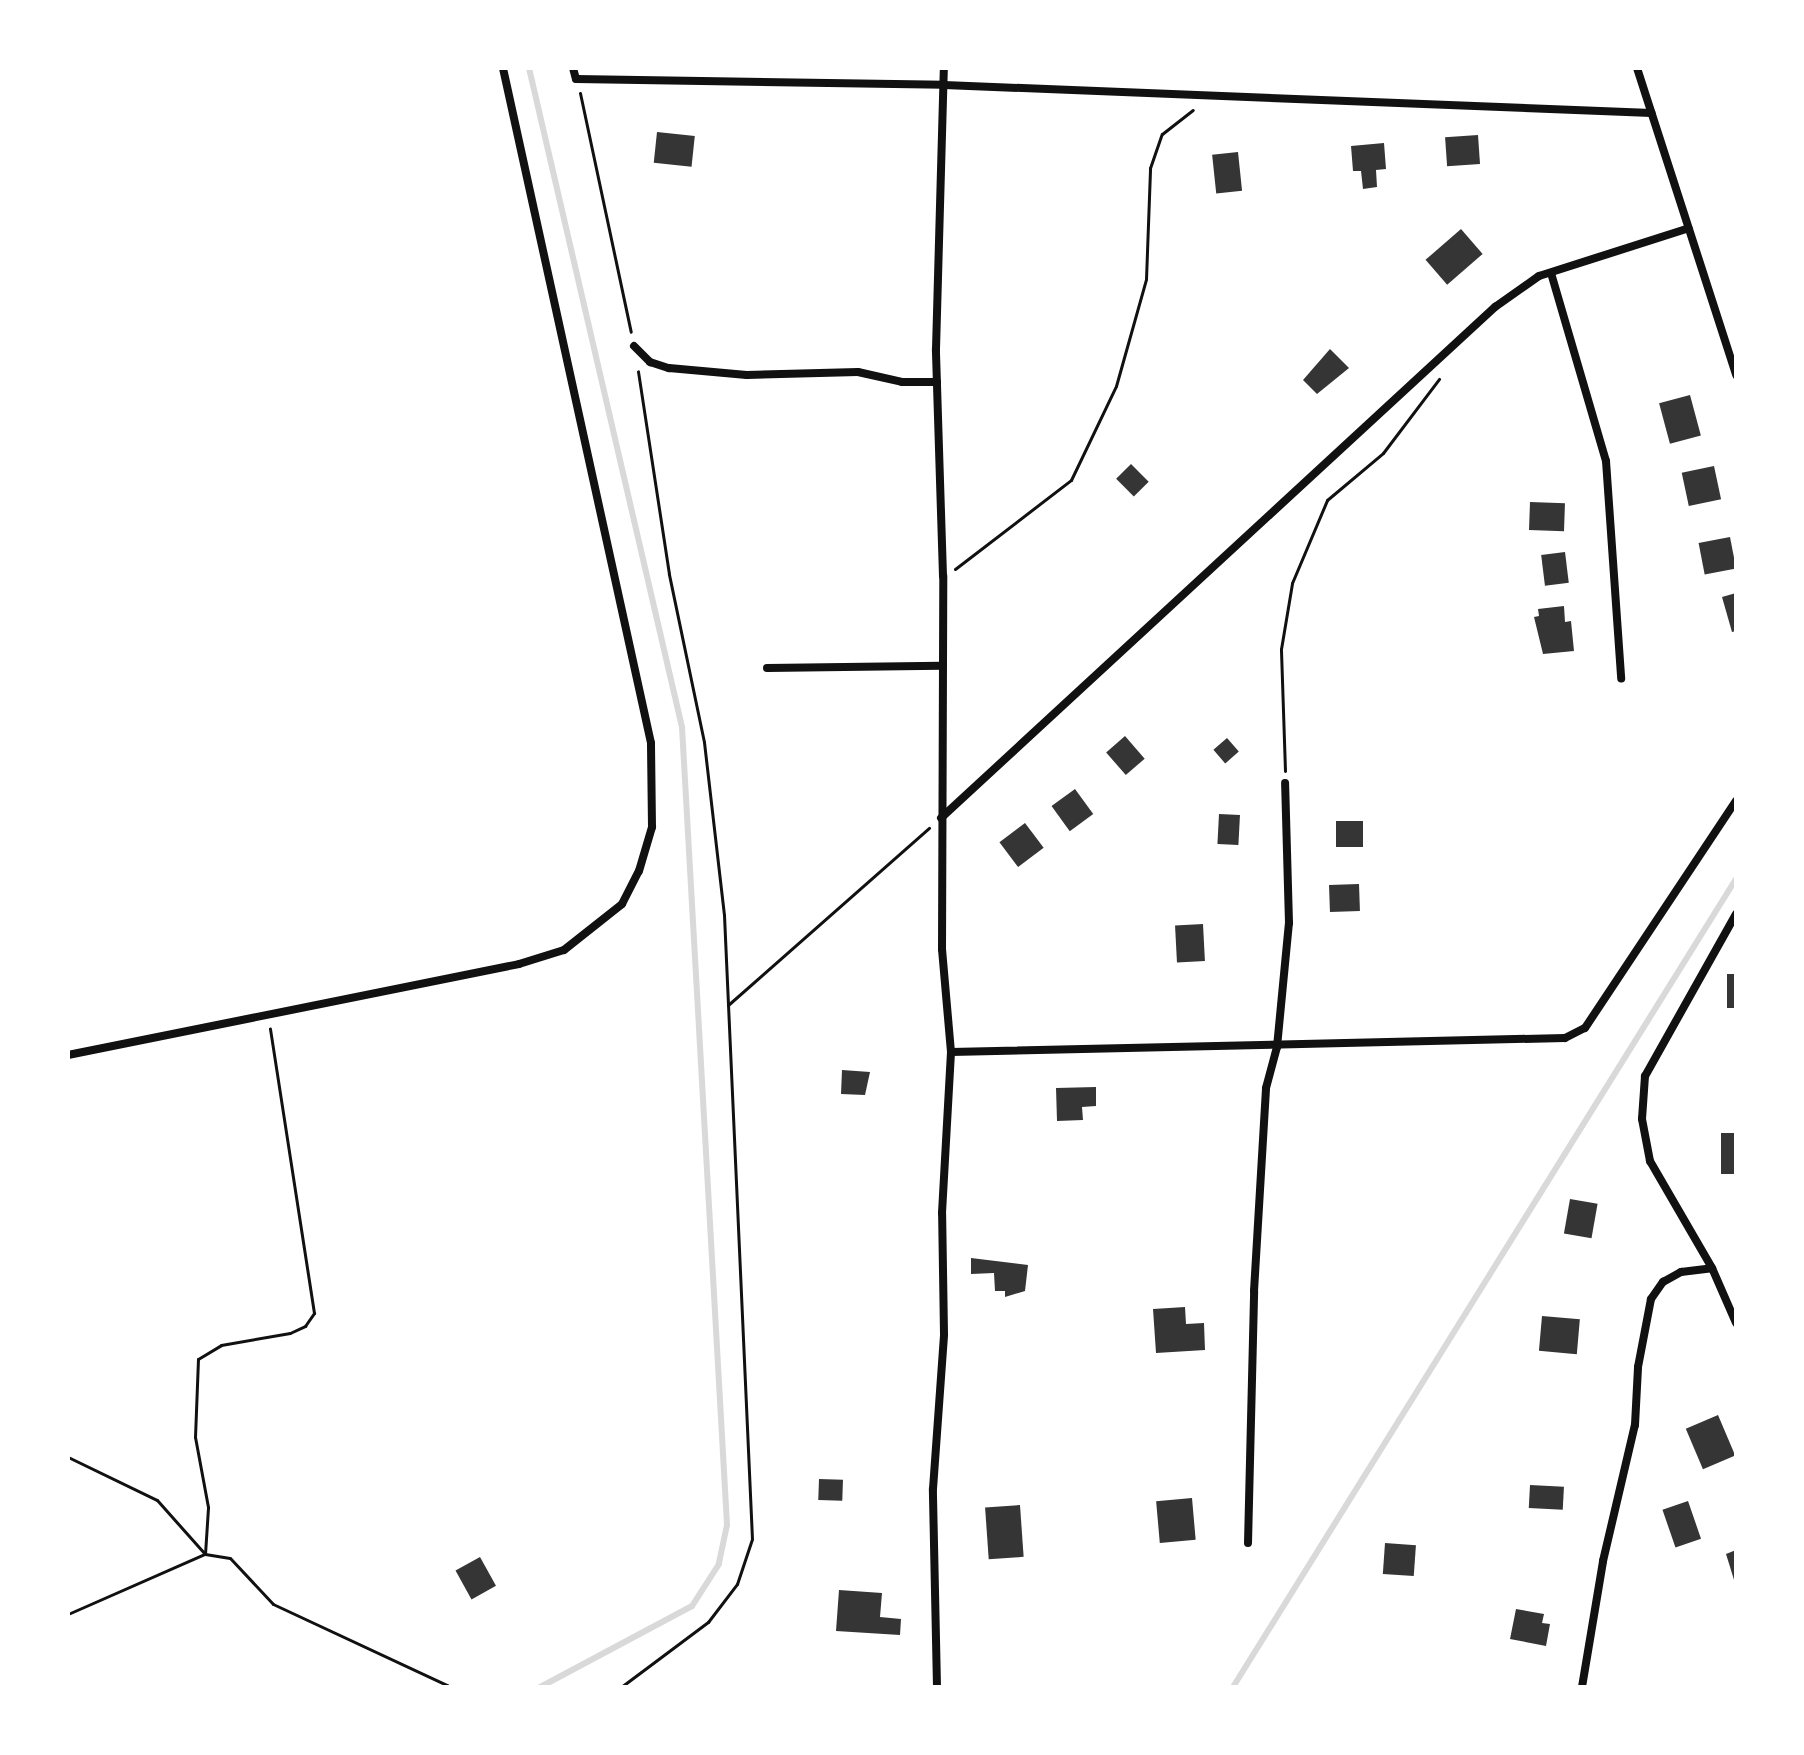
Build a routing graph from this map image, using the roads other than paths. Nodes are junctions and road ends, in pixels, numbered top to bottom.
1 (503, 68) edge
2 (573, 68) edge
3 (944, 68) edge
4 (1637, 68) edge
5 (944, 85) junction
6 (1651, 113) junction
7 (1689, 228) junction
8 (1551, 273) junction
9 (634, 346) road end
10 (1736, 375) edge
11 (937, 382) junction
12 (941, 666) junction
13 (767, 668) dead end
14 (1621, 678) dead end
15 (1285, 783) road end
16 (1736, 801) edge
17 (941, 818) junction
18 (1736, 914) edge
19 (1277, 1047) junction
20 (951, 1052) junction
21 (68, 1055) edge
22 (1712, 1268) junction
23 (1736, 1323) edge
24 (1248, 1543) dead end
25 (937, 1687) edge
26 (1582, 1687) edge

1 - 21 street
2 - 5 street
3 - 5 street
4 - 6 street
5 - 6 street
5 - 11 street
6 - 7 street
7 - 8 street
7 - 10 street
8 - 14 street
8 - 17 street
9 - 11 street
11 - 12 street
12 - 13 street
12 - 17 street
15 - 19 street
16 - 19 street
17 - 20 street
18 - 22 street
19 - 20 street
19 - 24 street
20 - 25 street
22 - 23 street
22 - 26 street

